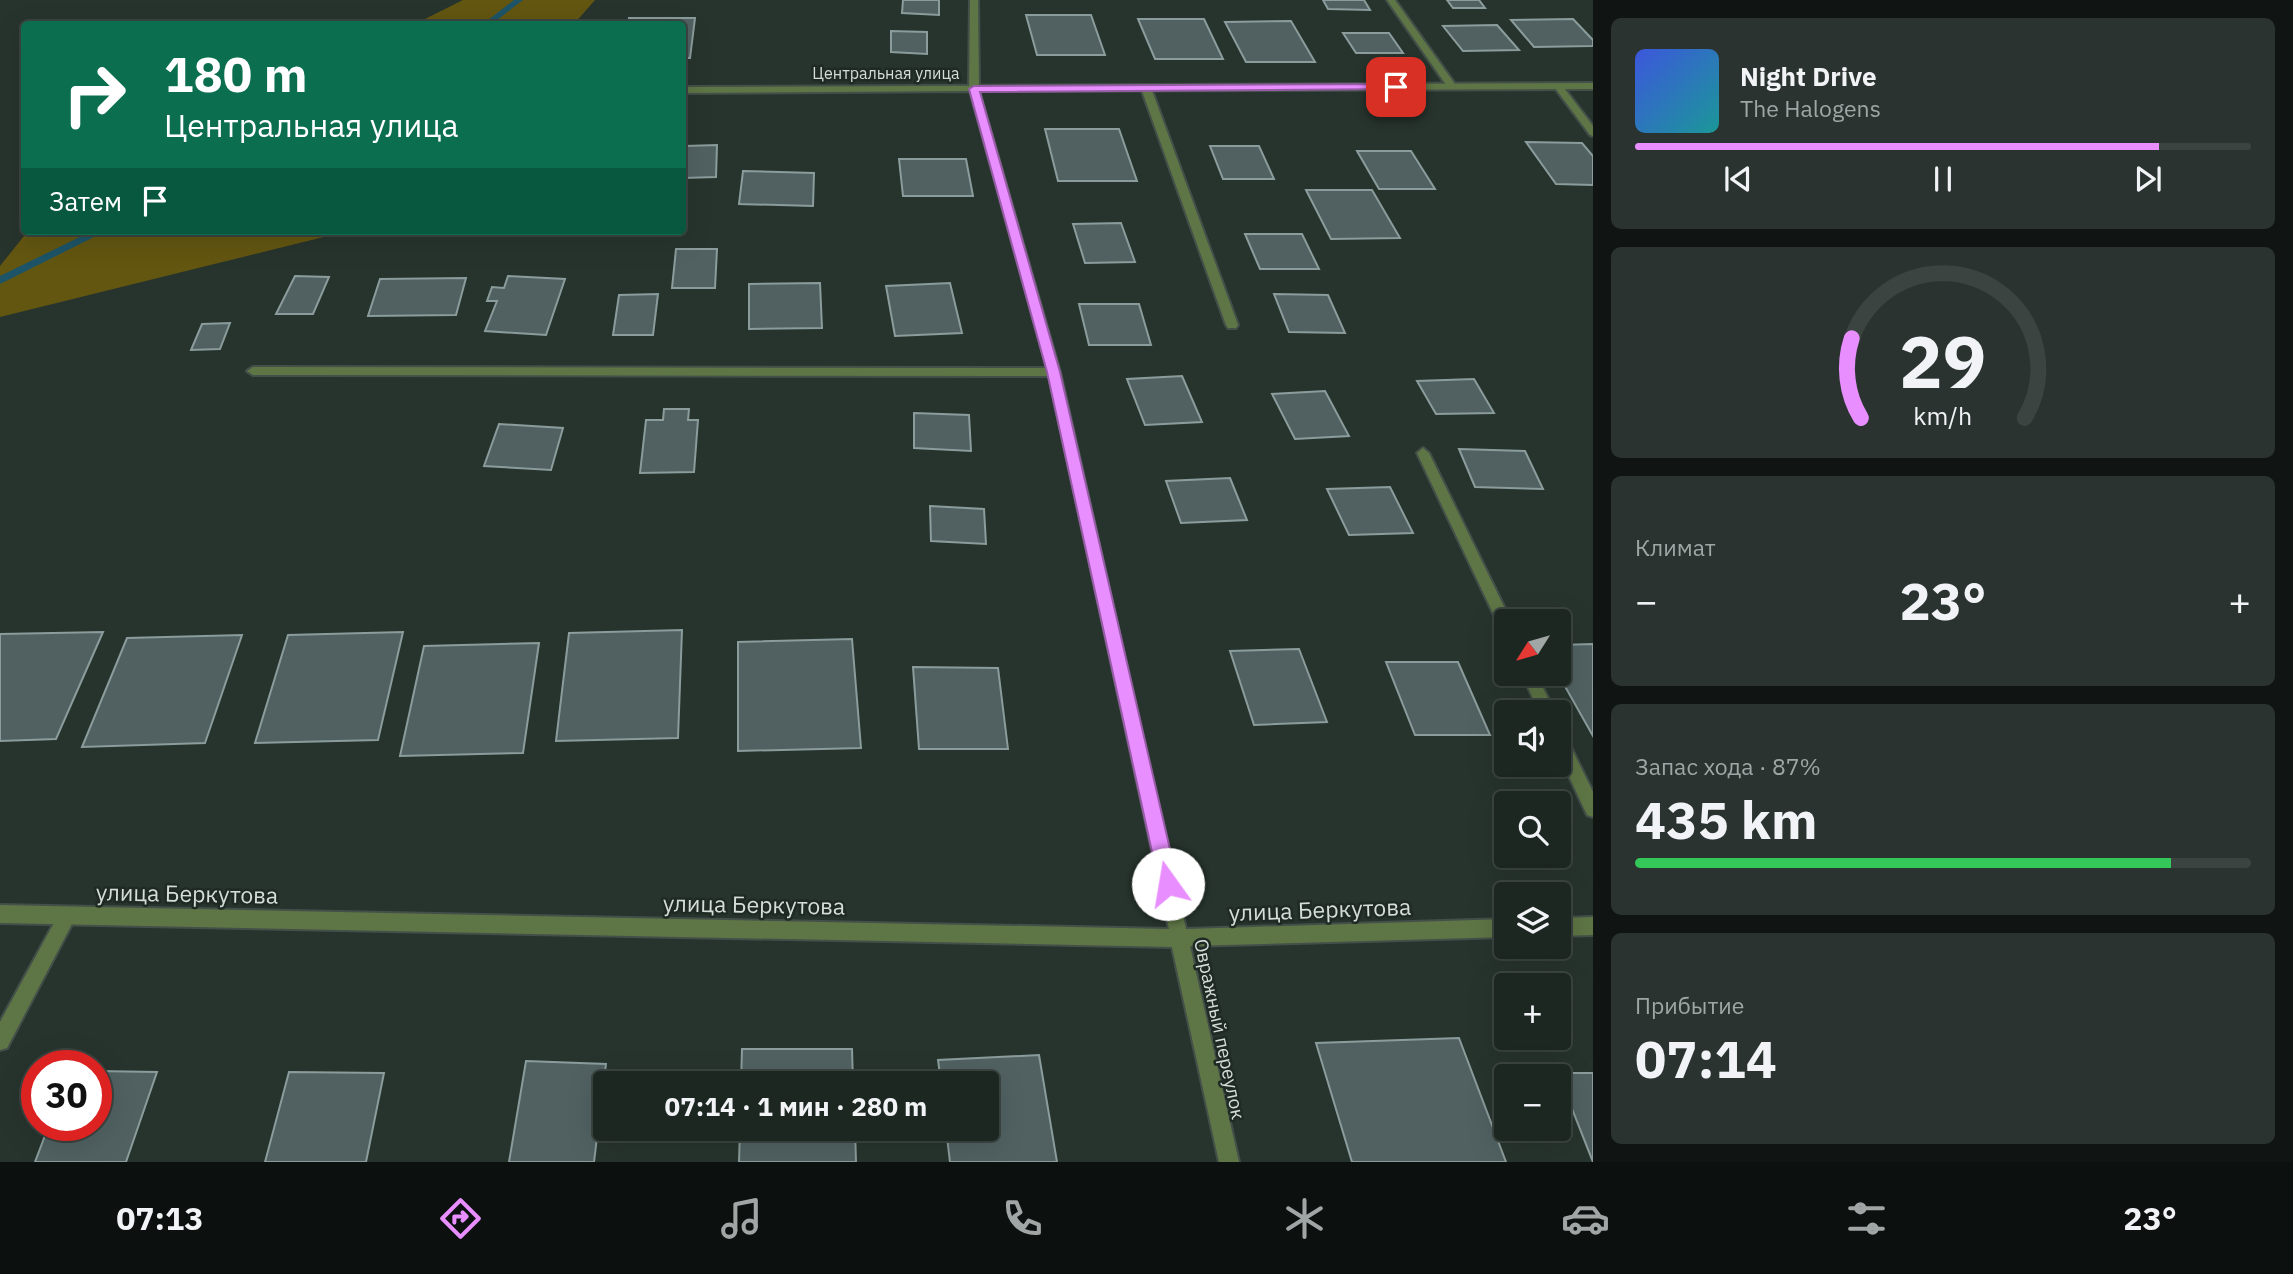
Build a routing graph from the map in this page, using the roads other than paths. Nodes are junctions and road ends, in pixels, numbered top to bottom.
1 (974, 0) edge
2 (1391, 0) edge
3 (1558, 86) junction
4 (1593, 86) edge
5 (1452, 87) junction
6 (1146, 88) junction
7 (974, 89) junction
8 (686, 90) edge
9 (1593, 132) edge
10 (1232, 325) dead end
11 (253, 372) dead end
12 (1054, 372) junction
13 (1423, 453) dead end
14 (1498, 609) edge
15 (1571, 763) edge
16 (1593, 809) edge
17 (0, 914) edge
18 (67, 916) junction
19 (1593, 926) edge
20 (1571, 927) edge
21 (1494, 928) edge
22 (1181, 938) junction
23 (0, 1041) edge
24 (1229, 1162) edge

1 - 7 street, Овражный переулок
2 - 5 street
3 - 4 street, Центральная улица
3 - 5 street, Центральная улица
3 - 9 street
5 - 6 street, Центральная улица
6 - 7 street, Центральная улица
6 - 10 street
7 - 8 street, Центральная улица
7 - 12 street, Овражный переулок
11 - 12 street
12 - 22 street, Овражный переулок
13 - 14 street
15 - 16 street
17 - 18 street, улица Беркутова
18 - 22 street, улица Беркутова
18 - 23 street
19 - 20 street
21 - 22 street, улица Беркутова
22 - 24 street, Овражный переулок

